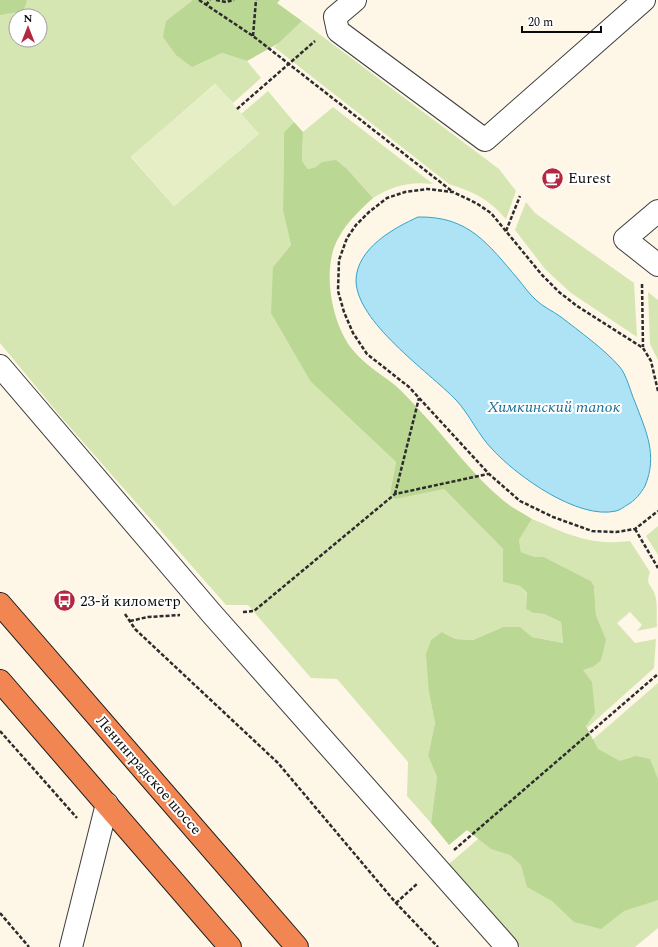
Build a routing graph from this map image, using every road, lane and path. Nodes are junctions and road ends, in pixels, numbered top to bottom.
1 (199, 0) edge
2 (210, 0) edge
3 (216, 0) edge
4 (234, 0) edge
5 (256, 0) edge
6 (355, 0) edge
7 (644, 0) edge
8 (206, 5) junction
9 (336, 22) junction
10 (253, 36) junction
11 (287, 64) junction
12 (237, 108) dead end
13 (453, 192) junction
14 (520, 196) dead end
15 (658, 211) edge
16 (506, 232) junction
17 (650, 258) edge
18 (643, 348) junction
19 (0, 366) edge
20 (658, 391) edge
21 (419, 398) junction
22 (488, 474) junction
23 (395, 494) junction
24 (658, 512) edge
25 (635, 529) junction
26 (658, 568) edge
27 (0, 604) edge
28 (125, 614) dead end
29 (212, 614) junction
30 (130, 621) junction
31 (658, 674) edge
32 (0, 681) edge
33 (0, 731) edge
34 (107, 804) junction
35 (98, 841) junction
36 (435, 867) junction
37 (396, 903) junction
38 (0, 912) edge
39 (28, 947) edge
40 (71, 947) edge
41 (230, 947) edge
42 (297, 947) edge
43 (438, 947) edge
44 (507, 947) edge

1 - 8 path
2 - 8 path
3 - 4 path
5 - 10 path
6 - 9 street
7 - 9 street
8 - 10 path
9 - 11 path
10 - 11 path
11 - 12 path
11 - 13 path
13 - 16 path
13 - 21 path
14 - 16 path
15 - 17 street
16 - 18 path
17 - 18 path
18 - 20 path
19 - 29 street
21 - 22 path
21 - 23 path
22 - 23 path
22 - 25 path
23 - 29 path
24 - 25 path
25 - 26 path
27 - 42 highway, Ленинградское шоссе
28 - 30 path
29 - 30 path
29 - 36 street
30 - 37 path
31 - 36 path
32 - 34 highway
33 - 35 path
34 - 35 street
34 - 41 highway
35 - 40 street
36 - 37 path
36 - 44 street
37 - 43 path
38 - 39 path

